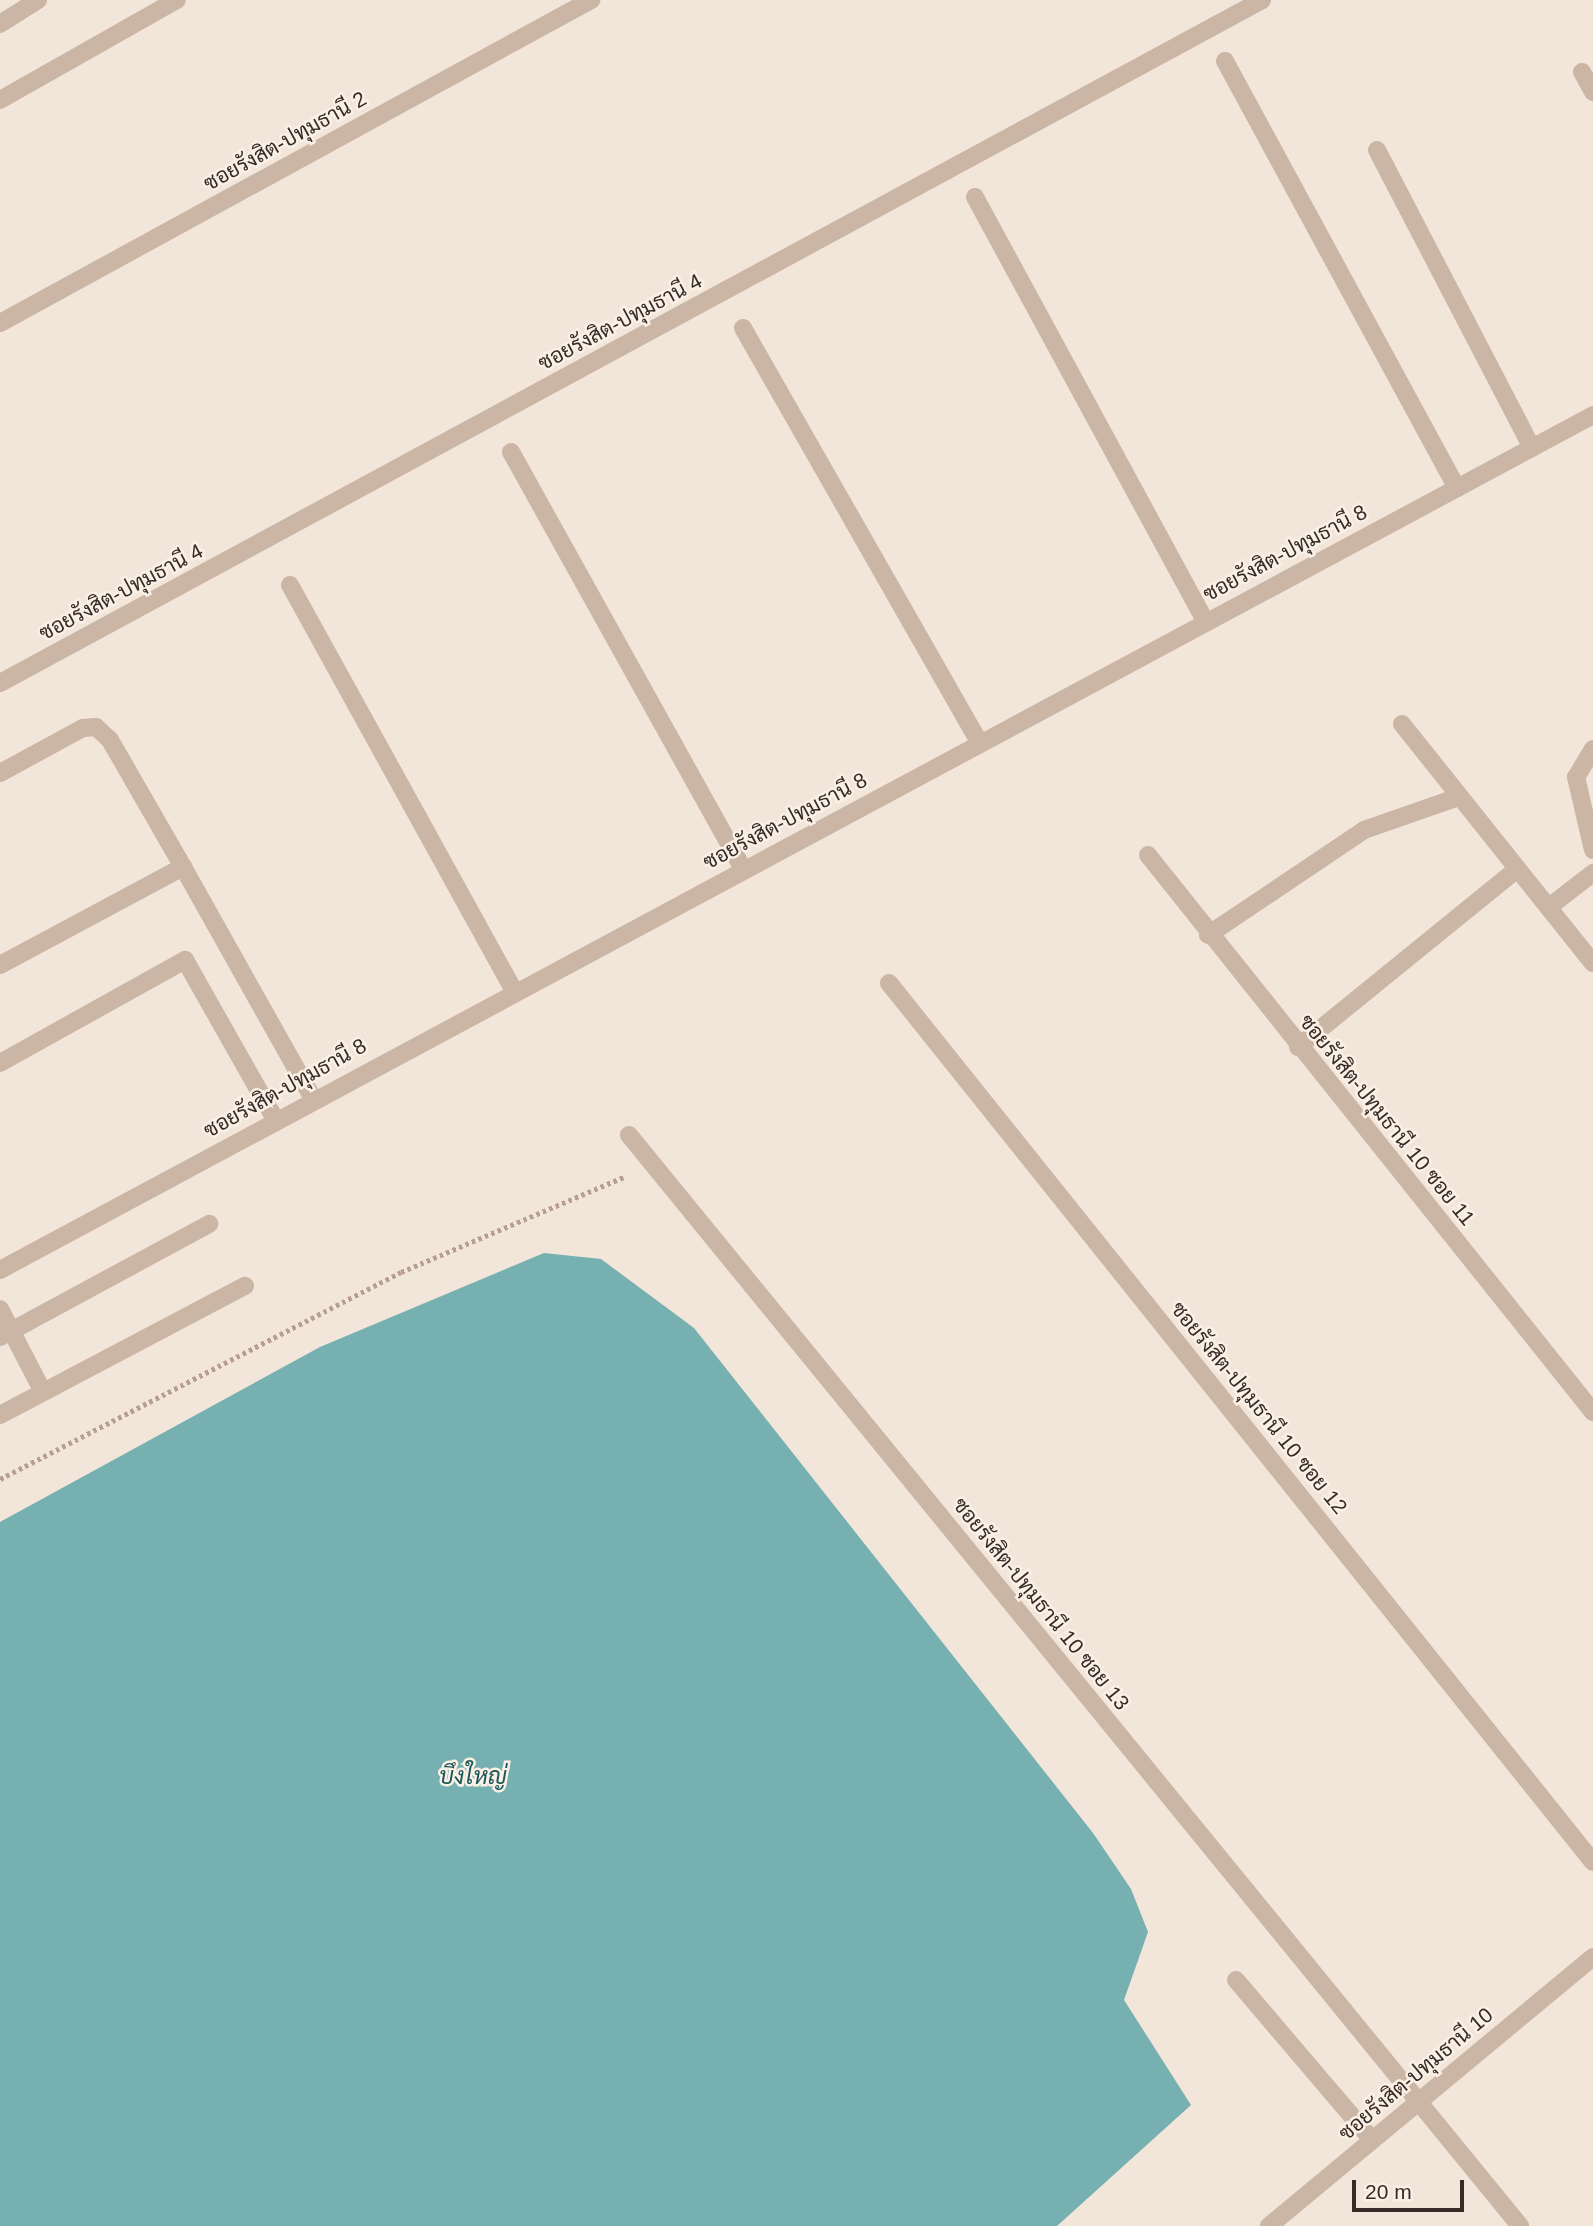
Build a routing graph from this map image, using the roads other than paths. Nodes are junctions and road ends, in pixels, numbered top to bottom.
1 (38, 0) edge
2 (177, 0) edge
3 (591, 0) edge
4 (1262, 0) edge
5 (0, 24) edge
6 (1225, 61) dead end
7 (1582, 72) dead end
8 (1593, 92) edge
9 (0, 100) edge
10 (1377, 150) dead end
11 (975, 197) dead end
12 (0, 323) edge
13 (743, 328) dead end
14 (1593, 415) edge
15 (1532, 448) junction
16 (511, 452) dead end
17 (1457, 488) junction
18 (290, 584) dead end
19 (1205, 620) junction
20 (0, 683) edge
21 (1402, 724) dead end
22 (979, 741) junction
23 (1593, 749) edge
24 (0, 774) edge
25 (1459, 797) junction
26 (1593, 850) edge
27 (1148, 855) dead end
28 (183, 867) junction
29 (743, 869) junction
30 (1517, 869) junction
31 (1593, 873) edge
32 (1549, 907) junction
33 (1208, 934) junction
34 (1593, 963) edge
35 (0, 965) edge
36 (889, 983) dead end
37 (513, 990) junction
38 (1298, 1047) junction
39 (0, 1062) edge
40 (313, 1099) junction
41 (275, 1119) junction
42 (629, 1135) dead end
43 (209, 1224) dead end
44 (0, 1270) edge
45 (245, 1286) dead end
46 (0, 1309) edge
47 (6, 1334) edge
48 (43, 1392) junction
49 (1593, 1412) edge
50 (0, 1415) edge
51 (1593, 1862) edge
52 (1593, 1957) edge
53 (1236, 1980) dead end
54 (1419, 2103) junction
55 (1372, 2140) junction
56 (1269, 2226) edge
57 (1520, 2226) edge

1 - 5 street
2 - 9 street
3 - 12 street, ซอยรังสิต-ปทุมธานี 2
4 - 20 street, ซอยรังสิต-ปทุมธานี 4
6 - 17 street
7 - 8 street
10 - 15 street
11 - 19 street
13 - 22 street
14 - 15 street, ซอยรังสิต-ปทุมธานี 8
15 - 17 street, ซอยรังสิต-ปทุมธานี 8
16 - 29 street
17 - 19 street, ซอยรังสิต-ปทุมธานี 8
18 - 37 street
19 - 22 street, ซอยรังสิต-ปทุมธานี 8
21 - 25 street
22 - 29 street, ซอยรังสิต-ปทุมธานี 8
23 - 26 street
24 - 28 street
25 - 30 street
25 - 33 street
27 - 33 street, ซอยรังสิต-ปทุมธานี 10 ซอย 11
28 - 35 street
28 - 40 street
29 - 37 street, ซอยรังสิต-ปทุมธานี 8
30 - 32 street
30 - 38 street
31 - 32 street
32 - 34 street
33 - 38 street, ซอยรังสิต-ปทุมธานี 10 ซอย 11
36 - 51 street, ซอยรังสิต-ปทุมธานี 10 ซอย 12
37 - 40 street, ซอยรังสิต-ปทุมธานี 8
38 - 49 street, ซอยรังสิต-ปทุมธานี 10 ซอย 11
39 - 41 street
40 - 41 street, ซอยรังสิต-ปทุมธานี 8
41 - 44 street, ซอยรังสิต-ปทุมธานี 8
42 - 54 street, ซอยรังสิต-ปทุมธานี 10 ซอย 13
43 - 47 street
45 - 48 street
46 - 47 street
47 - 48 street
48 - 50 street
52 - 54 street, ซอยรังสิต-ปทุมธานี 10
53 - 55 street
54 - 55 street, ซอยรังสิต-ปทุมธานี 10
54 - 57 street, ซอยรังสิต-ปทุมธานี 10 ซอย 13
55 - 56 street, ซอยรังสิต-ปทุมธานี 10

